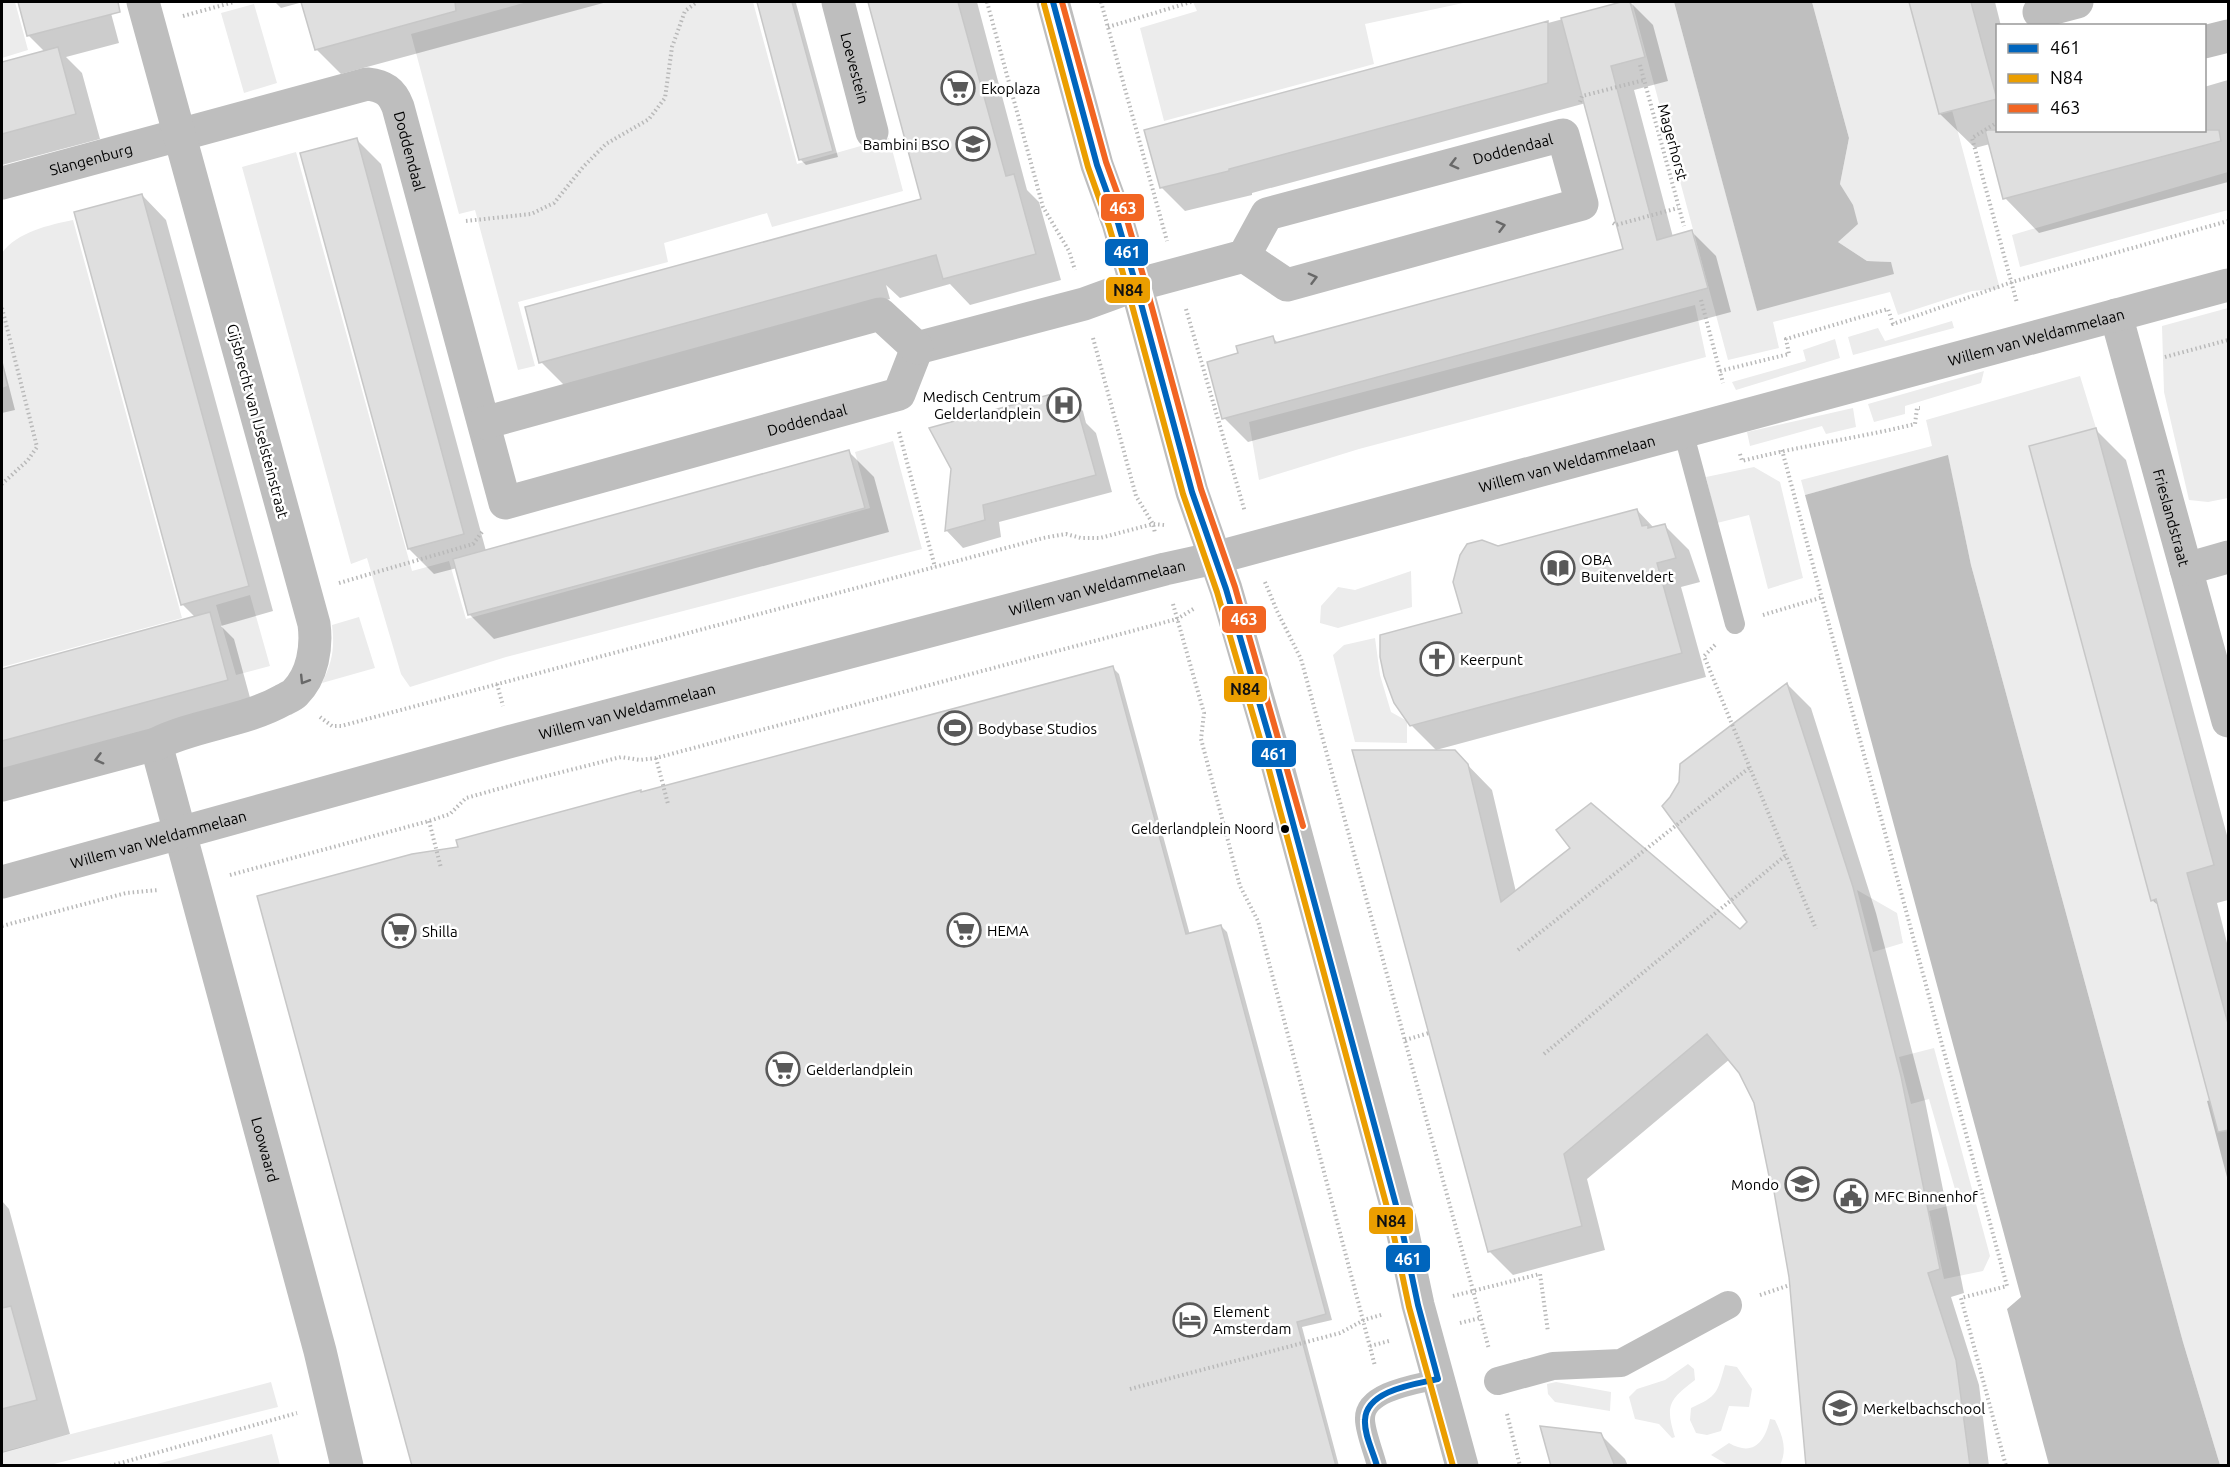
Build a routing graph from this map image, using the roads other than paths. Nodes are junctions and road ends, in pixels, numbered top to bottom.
1 (838, 2) edge
2 (1053, 2) edge
3 (2077, 2) edge
4 (2039, 13) edge
5 (146, 14) edge
6 (2229, 36) edge
7 (2206, 42) edge
8 (872, 132) dead end
9 (180, 135) junction
10 (2, 183) edge
11 (1244, 256) junction
12 (1136, 285) junction
13 (2229, 285) edge
14 (2116, 315) junction
15 (917, 348) junction
16 (484, 423) junction
17 (1683, 431) junction
18 (1210, 543) junction
19 (2229, 557) edge
20 (2186, 569) junction
21 (1735, 624) dead end
22 (2229, 721) edge
23 (156, 744) junction
24 (2, 785) edge
25 (180, 833) junction
26 (2, 882) edge
27 (1728, 1305) dead end
28 (1438, 1379) junction
29 (1498, 1381) road end
30 (347, 1466) edge
31 (1377, 1466) edge
32 (1462, 1466) edge

1 - 8 street, Loevestein
2 - 12 street
3 - 4 street
5 - 9 street, Gijsbrecht van IJselsteinstraat
6 - 7 street
9 - 10 street, Slangenburg
9 - 16 street, Doddendaal
9 -> 23 street, Gijsbrecht van IJselsteinstraat
11 -> 11 street, Doddendaal
11 - 12 street
12 - 15 street
12 - 18 street
13 - 14 street, Willem van Weldammelaan
14 - 17 street, Willem van Weldammelaan
14 - 20 street, Frieslandstraat
15 - 16 street
15 - 16 street, Doddendaal
17 - 18 street, Willem van Weldammelaan
17 - 21 lane
18 - 25 street, Willem van Weldammelaan
18 - 28 street
19 - 20 street
20 - 22 street, Frieslandstraat
23 -> 24 street
23 - 25 street, Loowaard
25 - 26 street, Willem van Weldammelaan
25 - 30 street, Loowaard
27 - 29 street
28 - 31 lane
28 - 32 street

